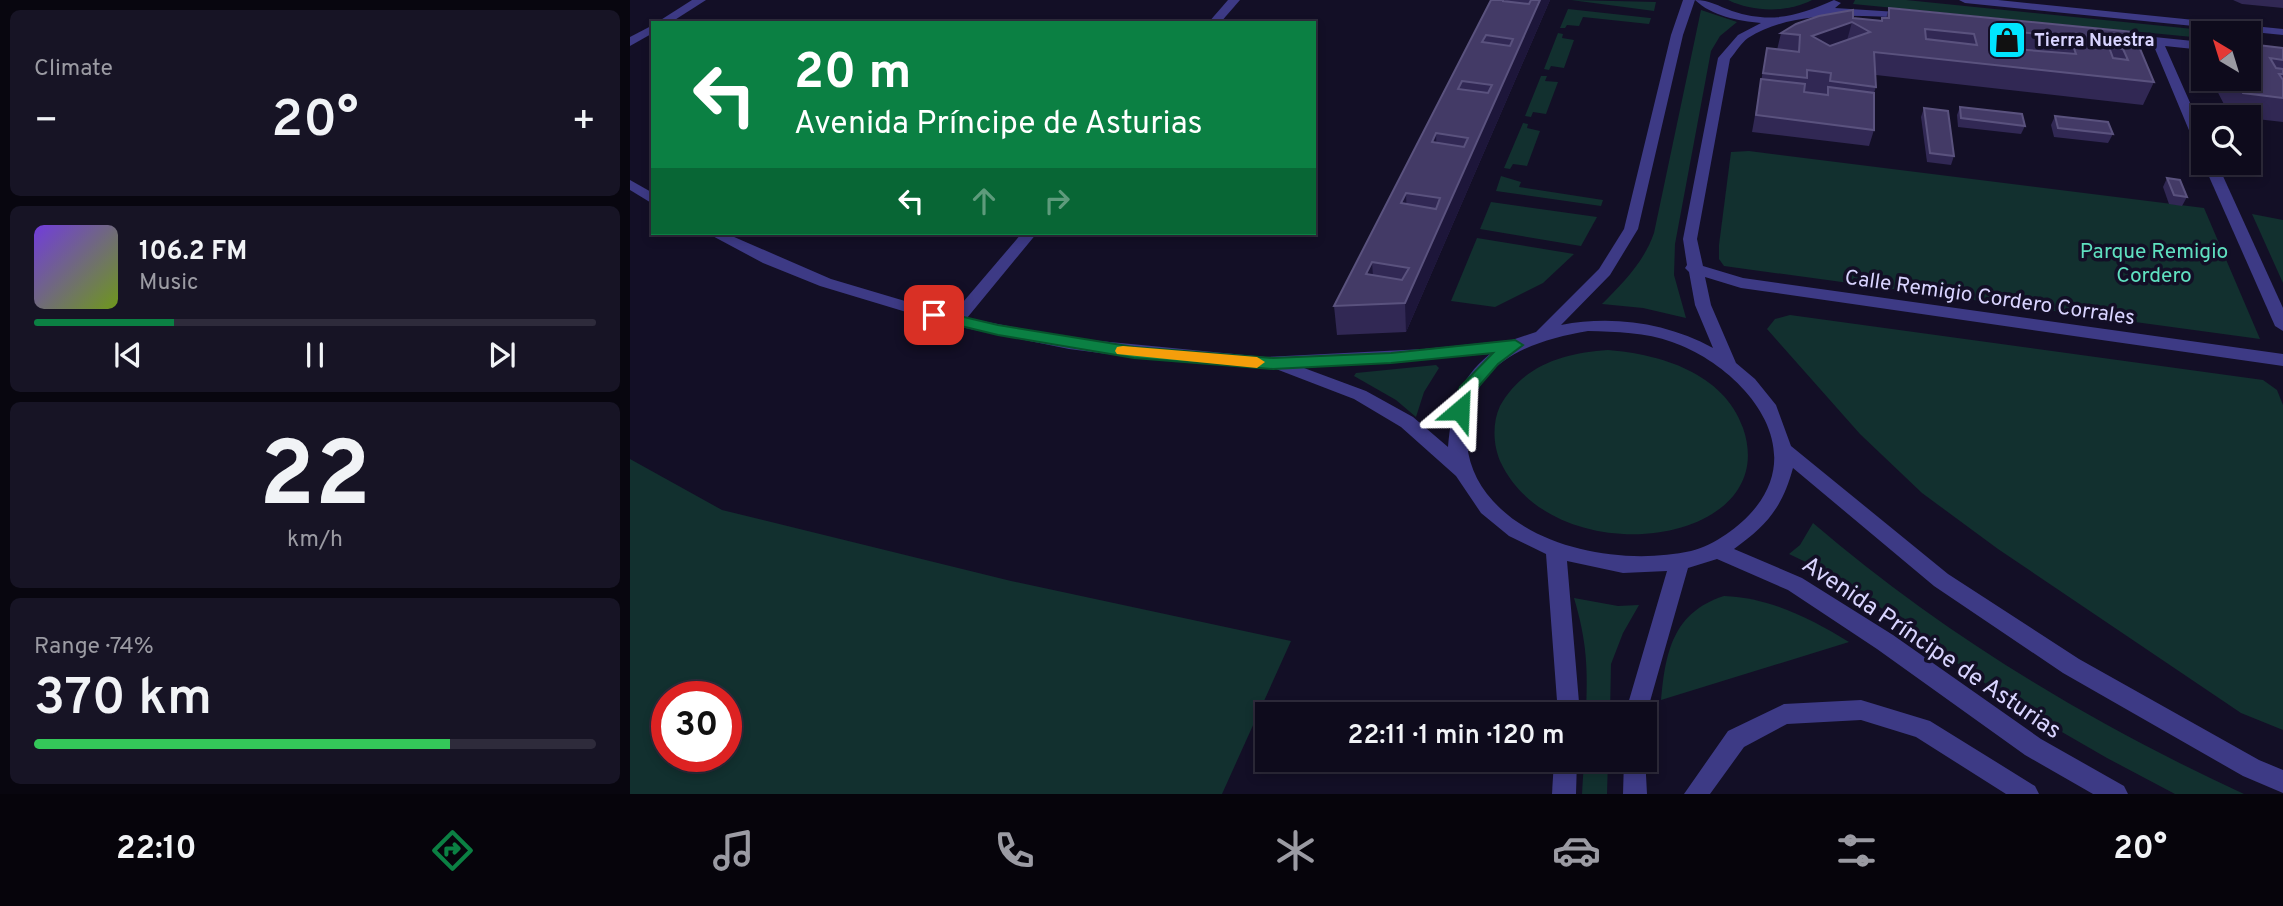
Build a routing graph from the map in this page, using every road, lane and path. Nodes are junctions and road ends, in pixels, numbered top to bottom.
1 (700, 0) edge
2 (1234, 0) edge
3 (1689, 0) edge
4 (1701, 0) edge
5 (1836, 0) edge
6 (1965, 0) edge
7 (1826, 11) junction
8 (1927, 17) edge
9 (1776, 20) junction
10 (665, 21) edge
11 (1216, 21) edge
12 (651, 29) edge
13 (2283, 32) edge
14 (2103, 36) edge
15 (2157, 41) junction
16 (630, 42) edge
17 (2191, 45) edge
18 (2191, 119) edge
19 (2215, 175) edge
20 (630, 184) edge
21 (651, 199) edge
22 (718, 235) edge
23 (1028, 235) edge
24 (1693, 268) junction
25 (956, 321) junction
26 (2283, 327) edge
27 (1542, 335) junction
28 (1515, 345) junction
29 (2283, 360) edge
30 (1273, 363) junction
31 (1728, 363) junction
32 (1784, 450) junction
33 (1462, 471) junction
34 (1717, 550) junction
35 (1556, 551) junction
36 (1680, 562) junction
37 (1568, 702) edge
38 (1639, 702) edge
39 (1565, 772) edge
40 (1635, 772) edge
41 (2283, 782) edge
42 (1564, 794) edge
43 (1635, 794) edge
44 (1696, 794) edge
45 (2027, 794) edge
46 (2116, 794) edge

1 - 10 street
2 - 11 street
3 - 27 street
4 - 9 street
5 - 7 street
6 - 13 street
7 - 8 street
7 - 9 street
9 - 24 street
12 - 16 street
14 - 15 street
15 - 17 street
15 - 18 street
19 - 26 street
20 - 21 street
22 - 25 street
23 - 25 street
24 - 29 street, Calle Remigio Cordero Corrales
24 - 31 street
25 - 30 street
27 - 28 street
27 - 31 street
28 - 30 street
28 - 33 street
30 - 33 street
31 - 32 street
32 - 34 street
32 - 41 street
33 - 35 street
34 - 36 street
34 - 46 street, Avenida Príncipe de Asturias
35 - 36 street
35 - 37 street
36 - 38 street
39 - 42 street
40 - 43 street
44 - 45 street

